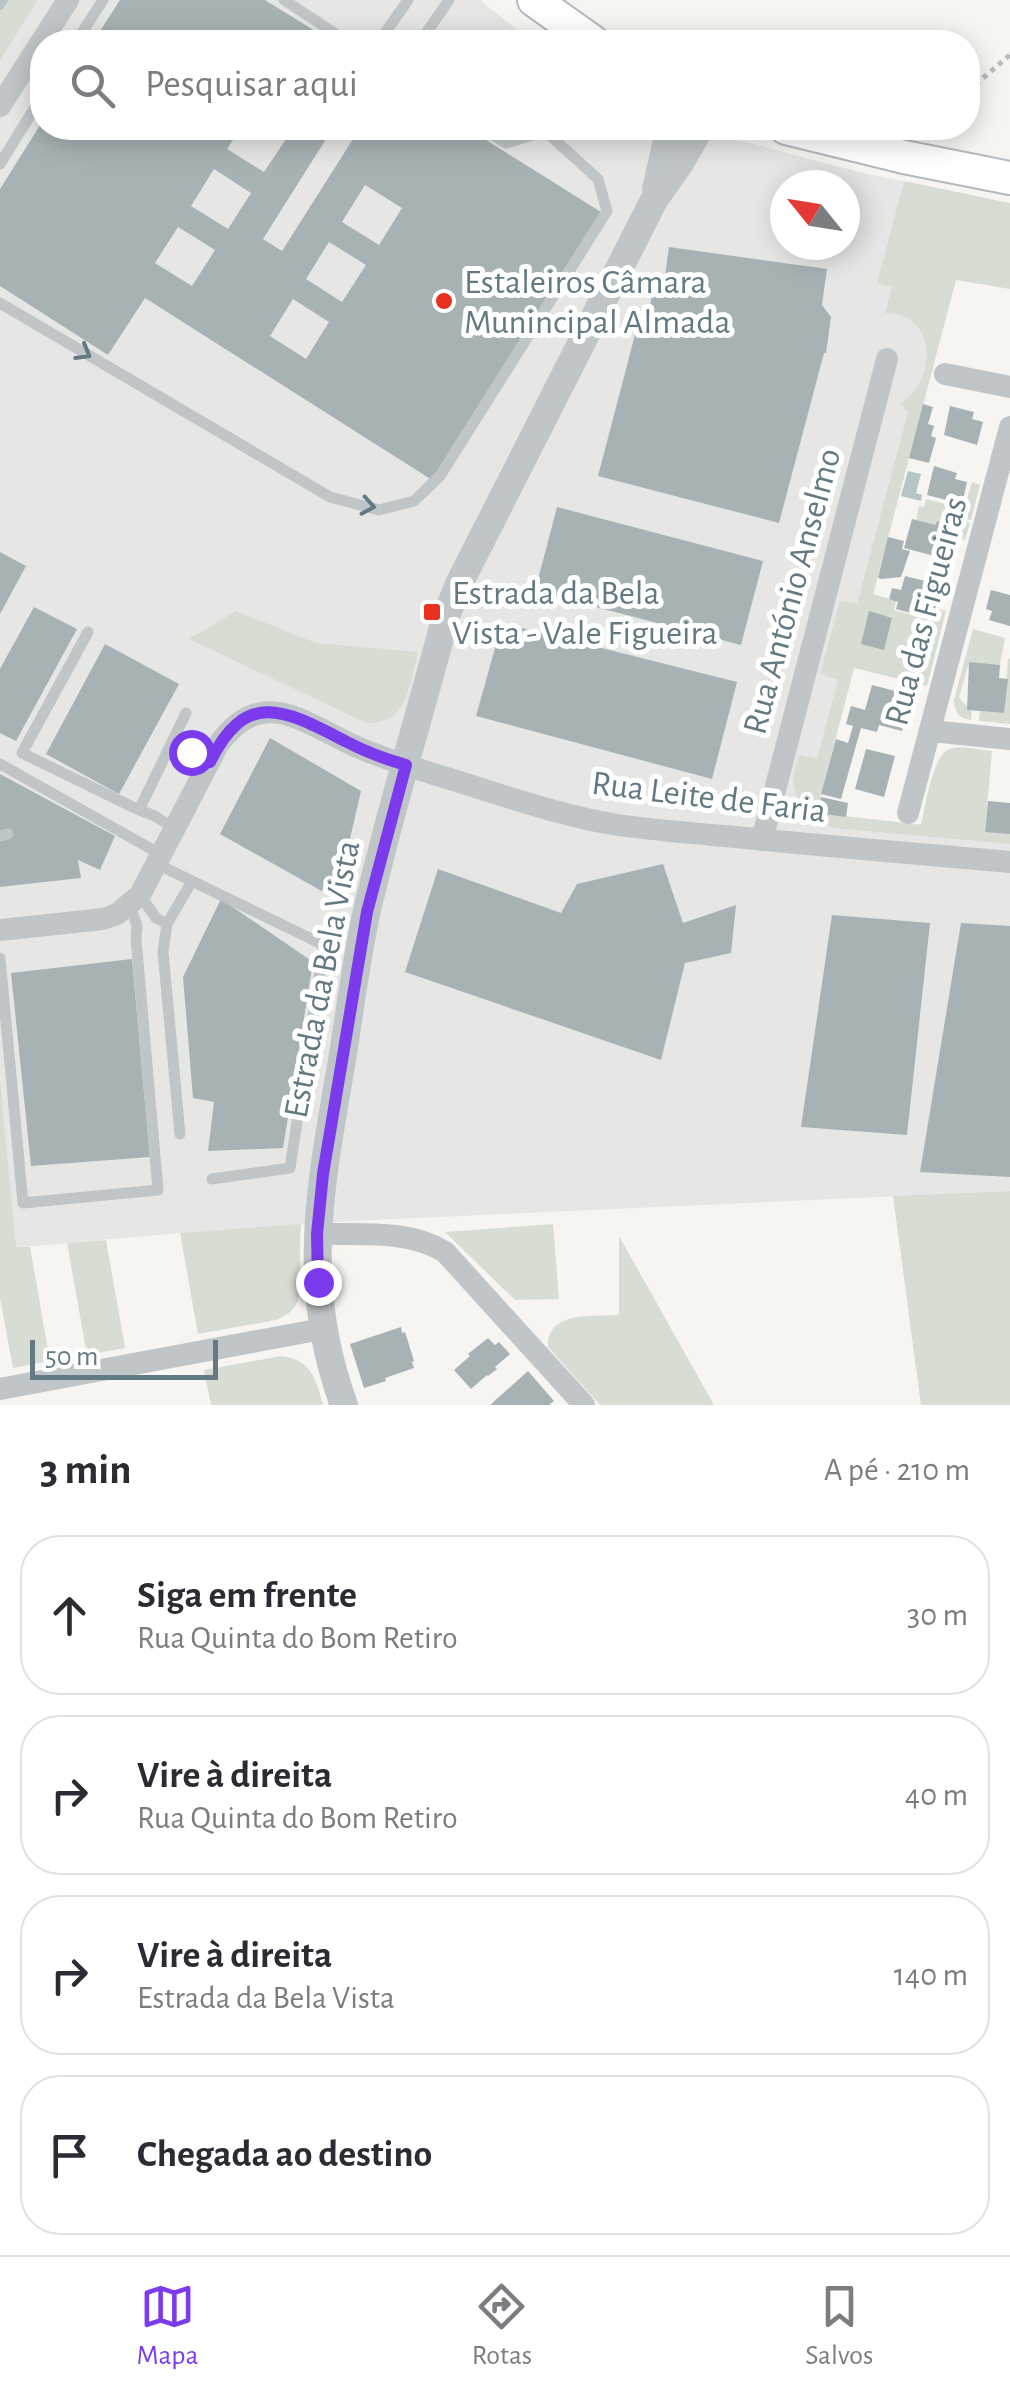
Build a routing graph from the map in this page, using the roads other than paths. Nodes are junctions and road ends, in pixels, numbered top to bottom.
1 (68, 0) edge
2 (103, 0) edge
3 (284, 0) edge
4 (408, 0) edge
5 (448, 0) edge
6 (534, 0) edge
7 (49, 30) edge
8 (84, 30) edge
9 (330, 30) edge
10 (387, 30) edge
11 (428, 30) edge
12 (575, 30) edge
13 (30, 59) edge
14 (0, 106) edge
15 (30, 115) edge
16 (555, 140) edge
17 (667, 140) edge
18 (694, 140) edge
19 (837, 140) edge
20 (0, 164) edge
21 (1010, 178) edge
22 (654, 200) junction
23 (0, 303) edge
24 (887, 359) dead end
25 (945, 374) dead end
26 (1010, 387) edge
27 (1010, 428) edge
28 (88, 632) dead end
29 (186, 713) dead end
30 (930, 731) junction
31 (1010, 739) edge
32 (171, 744) junction
33 (210, 762) junction
34 (0, 764) edge
35 (406, 765) junction
36 (139, 810) junction
37 (908, 813) dead end
38 (174, 829) junction
39 (762, 840) junction
40 (159, 860) junction
41 (1010, 862) edge
42 (192, 881) junction
43 (135, 900) junction
44 (168, 924) junction
45 (0, 930) edge
46 (0, 958) edge
47 (180, 1134) dead end
48 (212, 1179) dead end
49 (317, 1234) junction
50 (322, 1329) junction
51 (0, 1388) edge
52 (344, 1405) edge
53 (584, 1405) edge

1 - 7 street
2 - 8 lane
3 - 9 lane
4 - 10 lane
5 - 11 lane
6 - 12 main road
13 - 14 street
15 - 20 lane
23 -> 16 lane
17 - 22 street, Estrada da Bela Vista
18 - 22 street, Estrada da Bela Vista
19 - 21 main road
22 - 35 street, Estrada da Bela Vista
24 - 39 street, Rua António Anselmo
25 - 26 street
27 - 30 street, Rua das Figueiras
28 - 36 lane
29 - 32 lane
30 - 31 street
30 - 37 street, Rua das Figueiras
32 - 33 lane
32 - 36 lane
33 - 35 street, Rua Leite de Faria
33 - 38 street, Rua Leite de Faria
34 - 40 lane
35 - 39 street, Rua Leite de Faria
35 - 49 street, Estrada da Bela Vista
36 - 38 lane
38 - 40 street, Rua Leite de Faria
39 - 41 street, Rua Leite de Faria
40 - 42 lane
40 - 43 street, Rua Leite de Faria
42 - 44 lane
42 - 48 lane
43 - 44 lane
43 - 45 street
43 - 46 lane
44 - 47 lane
49 - 50 street, Estrada da Bela Vista
49 - 53 street
50 - 51 street
50 - 52 street, Estrada da Bela Vista

